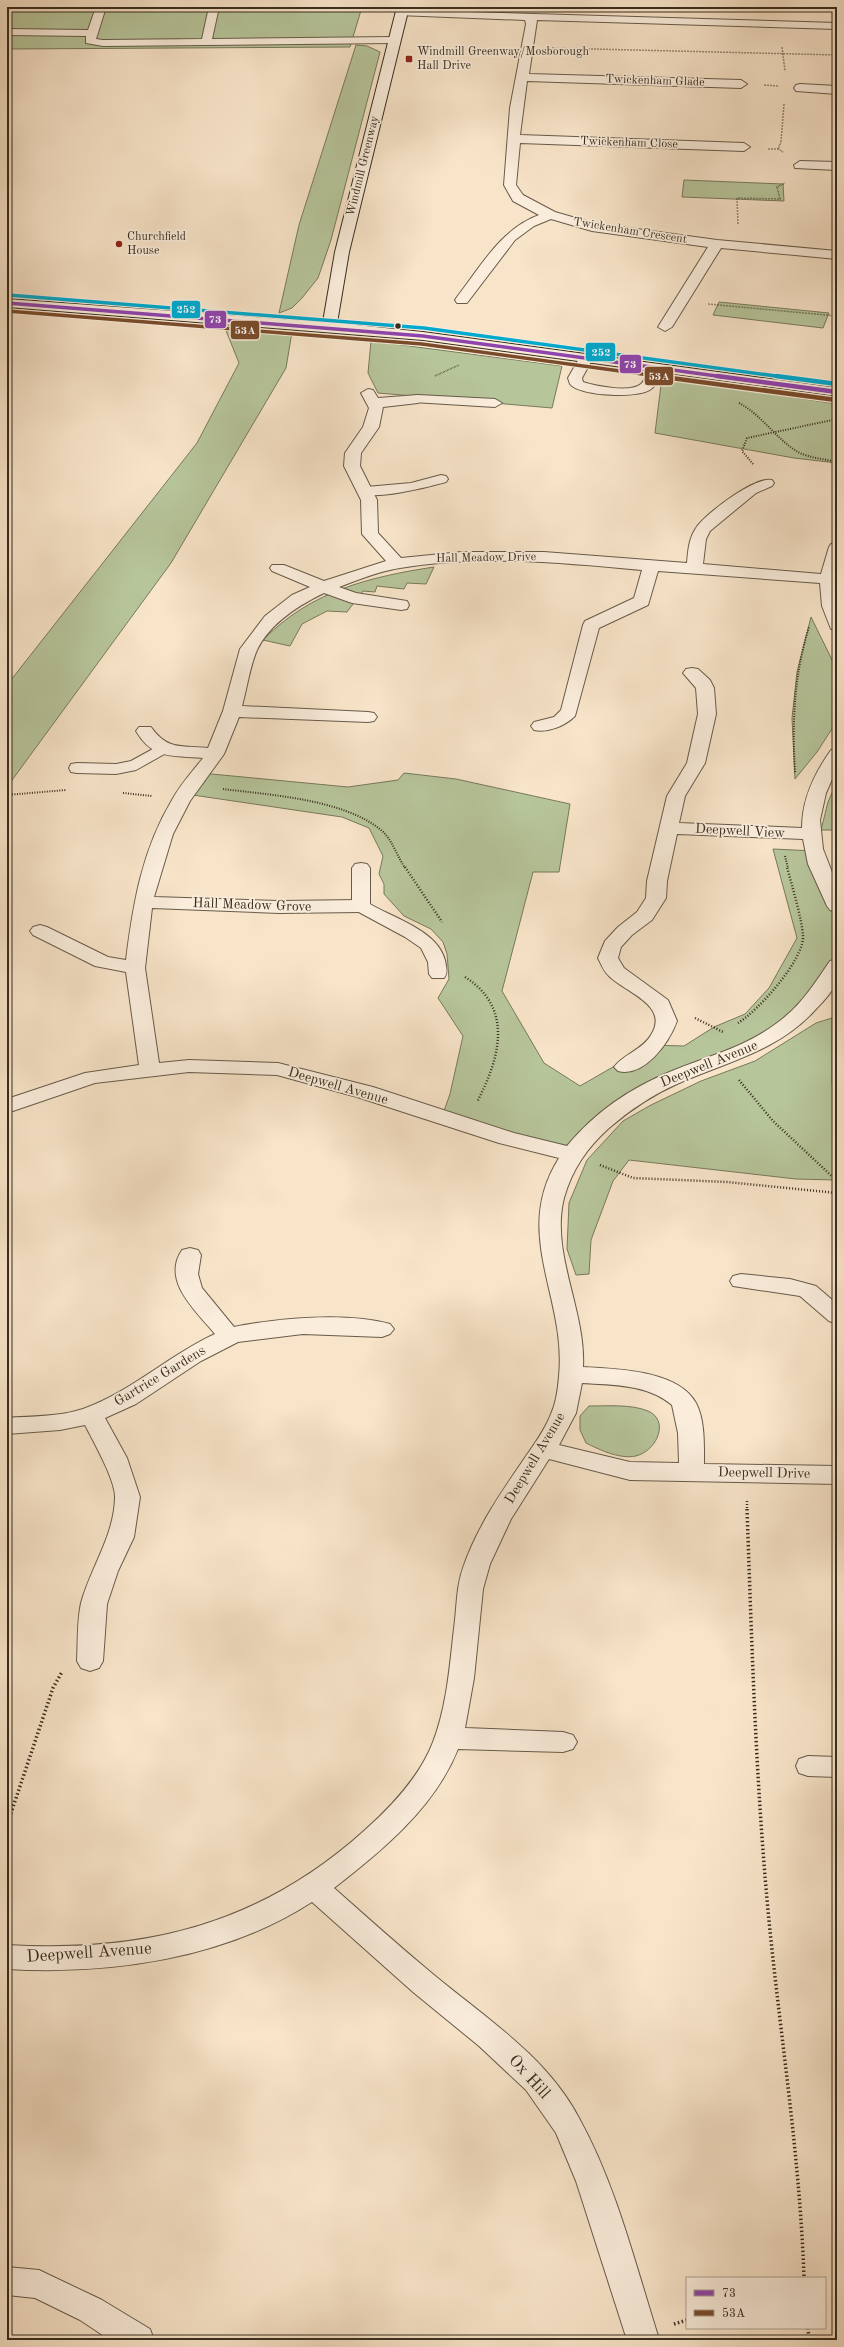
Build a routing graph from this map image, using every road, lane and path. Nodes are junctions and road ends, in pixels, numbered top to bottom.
1 (101, 7) edge
2 (214, 7) edge
3 (695, 7) edge
4 (402, 10) edge
5 (530, 16) junction
6 (695, 22) junction
7 (837, 26) edge
8 (7, 32) edge
9 (92, 33) junction
10 (394, 40) junction
11 (206, 42) junction
12 (528, 47) junction
13 (837, 55) edge
14 (522, 77) junction
15 (741, 84) joint
16 (800, 88) joint
17 (837, 90) edge
18 (515, 139) junction
19 (744, 147) dead end
20 (800, 165) joint
21 (837, 166) edge
22 (550, 215) junction
23 (717, 244) junction
24 (738, 246) junction
25 (837, 255) edge
26 (462, 300) dead end
27 (681, 301) junction
28 (7, 303) edge
29 (837, 316) edge
30 (329, 326) junction
31 (665, 327) dead end
32 (485, 345) junction
33 (586, 358) junction
34 (655, 367) junction
35 (837, 392) edge
36 (418, 399) junction
37 (736, 401) dead end
38 (495, 403) dead end
39 (837, 419) edge
40 (776, 432) junction
41 (837, 462) edge
42 (441, 479) dead end
43 (766, 483) joint
44 (366, 491) junction
45 (837, 546) edge
46 (397, 563) junction
47 (651, 566) junction
48 (278, 568) dead end
49 (694, 569) junction
50 (828, 579) junction
51 (324, 586) junction
52 (828, 598) junction
53 (401, 605) dead end
54 (837, 625) edge
55 (692, 673) dead end
56 (232, 711) junction
57 (368, 717) dead end
58 (540, 726) dead end
59 (145, 731) dead end
60 (162, 749) junction
61 (215, 754) junction
62 (837, 754) edge
63 (77, 768) dead end
64 (812, 810) junction
65 (670, 828) junction
66 (780, 833) junction
67 (811, 834) junction
68 (361, 868) dead end
69 (835, 894) edge
70 (143, 902) junction
71 (361, 906) junction
72 (40, 931) dead end
73 (837, 965) edge
74 (135, 968) junction
75 (439, 969) joint
76 (831, 990) edge
77 (661, 1004) junction
78 (734, 1025) dead end
79 (728, 1028) dead end
80 (722, 1032) junction
81 (717, 1035) dead end
82 (750, 1048) junction
83 (722, 1059) junction
84 (625, 1067) dead end
85 (150, 1070) junction
86 (7, 1107) edge
87 (463, 1125) junction
88 (572, 1154) junction
89 (837, 1181) edge
90 (837, 1193) edge
91 (190, 1255) dead end
92 (741, 1281) dead end
93 (837, 1316) edge
94 (382, 1329) dead end
95 (229, 1336) junction
96 (572, 1374) junction
97 (91, 1415) junction
98 (7, 1426) edge
99 (544, 1449) junction
100 (691, 1471) junction
101 (745, 1472) junction
102 (837, 1475) edge
103 (90, 1661) joint
104 (449, 1738) junction
105 (563, 1742) dead end
106 (808, 1766) dead end
107 (837, 1766) edge
108 (7, 1825) edge
109 (315, 1888) junction
110 (7, 1957) edge
111 (804, 2277) edge
112 (7, 2281) edge
113 (808, 2329) edge
114 (642, 2336) dead end
115 (138, 2340) edge
116 (809, 2340) edge

1 - 9 lane
2 - 11 lane
3 - 6 street
4 - 5 street
4 - 10 street, Windmill Greenway
5 - 6 street
5 - 12 street, Twickenham Crescent
6 - 7 street
8 - 9 lane
9 - 11 lane
10 - 11 lane
10 - 30 street, Windmill Greenway
12 - 13 path
12 - 14 street, Twickenham Crescent
14 - 15 street, Twickenham Glade
14 - 18 street, Twickenham Crescent
15 - 16 path
16 - 17 street
18 - 19 street, Twickenham Close
18 - 22 street, Twickenham Crescent
20 - 21 street
20 - 24 path
22 - 23 street, Twickenham Crescent
22 - 26 street
23 - 24 street, Twickenham Crescent
23 - 27 street
24 - 25 street, Twickenham Crescent
27 - 29 path
27 - 31 street
28 - 30 street
30 - 32 street
32 - 33 street
32 - 36 path
33 - 34 street
33 - 34 lane
34 - 35 street
36 - 38 lane
36 - 44 street
37 - 40 path
39 - 40 path
40 - 41 path
40 - 43 path
42 - 44 lane
43 - 49 street
44 - 46 street
45 - 50 street
46 - 47 street, Hall Meadow Drive
46 - 51 street, Hall Meadow Drive
47 - 49 street, Hall Meadow Drive
47 - 58 street
48 - 51 street
49 - 50 street, Hall Meadow Drive
50 - 52 street
51 - 53 street
51 - 56 street, Hall Meadow Drive
52 - 54 street
52 - 64 path
55 - 65 street
56 - 57 street
56 - 61 street, Hall Meadow Drive
59 - 60 street
60 - 61 street
60 - 63 lane
61 - 70 street, Hall Meadow Drive
62 - 64 street
64 - 67 street
65 - 66 street, Deepwell View
65 - 77 street
66 - 67 street, Deepwell View
66 - 78 path
67 - 69 street
68 - 71 lane
70 - 71 street, Hall Meadow Grove
70 - 74 street, Hall Meadow Drive
71 - 75 lane
72 - 74 street
73 - 76 street, Deepwell Avenue
74 - 85 street, Hall Meadow Drive
75 - 87 path
76 - 82 street, Deepwell Avenue
77 - 80 path
77 - 84 street
79 - 80 path
80 - 81 path
80 - 82 path
82 - 83 street, Deepwell Avenue
83 - 88 street, Deepwell Avenue
83 - 89 path
85 - 86 street, Deepwell Avenue
85 - 87 street, Deepwell Avenue
87 - 88 street, Deepwell Avenue
88 - 90 path
88 - 96 street, Deepwell Avenue
91 - 95 street
92 - 93 street
94 - 95 street, Gartrice Gardens
95 - 97 street, Gartrice Gardens
96 - 99 street, Deepwell Avenue
96 - 100 street
97 - 98 street, Gartrice Gardens
97 - 103 street
99 - 100 street, Deepwell Drive
99 - 104 street, Deepwell Avenue
100 - 101 street, Deepwell Drive
101 - 102 street, Deepwell Drive
101 - 111 path
103 - 108 path
104 - 105 street
104 - 109 street, Deepwell Avenue
106 - 107 lane
109 - 110 street, Deepwell Avenue
109 - 114 street, Ox Hill
112 - 115 street
113 - 116 path

